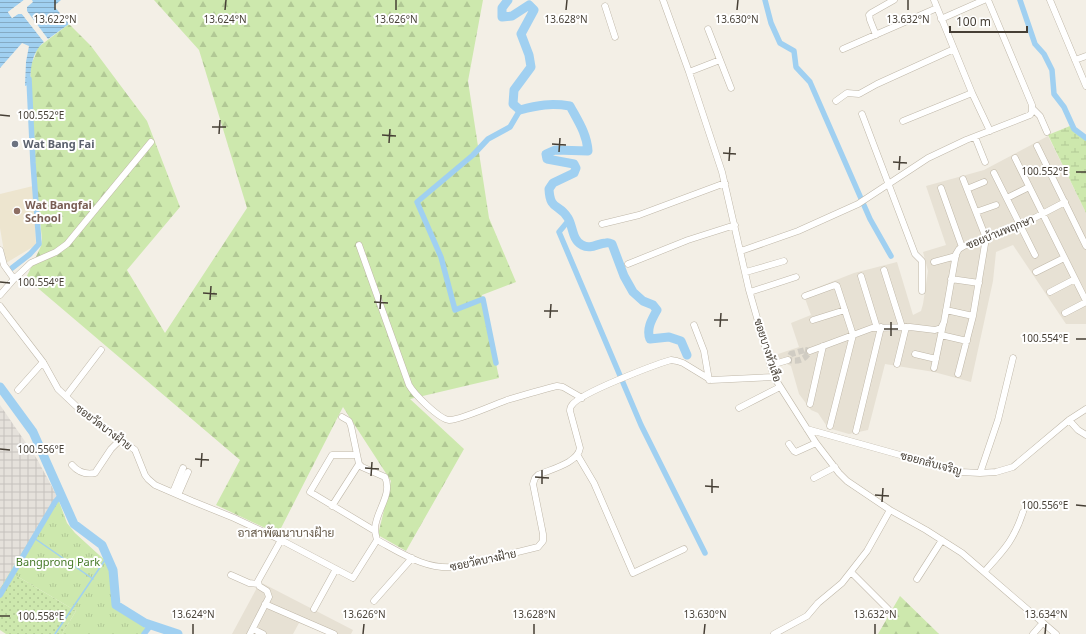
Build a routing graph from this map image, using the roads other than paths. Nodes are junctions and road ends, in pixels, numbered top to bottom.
1 (662, 0) edge
2 (894, 0) edge
3 (934, 0) edge
4 (984, 0) edge
5 (988, 0) edge
6 (1050, 0) edge
7 (605, 6) dead end
8 (937, 8) junction
9 (941, 19) junction
10 (708, 29) dead end
11 (876, 35) junction
12 (616, 37) dead end
13 (843, 49) dead end
14 (954, 49) junction
15 (1086, 56) edge
16 (720, 60) junction
17 (1075, 60) junction
18 (689, 72) junction
19 (1086, 85) edge
20 (731, 88) dead end
21 (972, 93) junction
22 (836, 101) dead end
23 (1033, 110) junction
24 (862, 114) dead end
25 (903, 121) dead end
26 (990, 131) junction
27 (1047, 132) dead end
28 (975, 137) junction
29 (151, 142) dead end
30 (1037, 146) dead end
31 (1015, 158) dead end
32 (985, 162) dead end
33 (994, 173) dead end
34 (963, 179) dead end
35 (984, 182) dead end
36 (725, 183) junction
37 (889, 183) junction
38 (1029, 187) junction
39 (941, 188) dead end
40 (967, 189) junction
41 (1007, 198) junction
42 (1065, 202) junction
43 (996, 205) dead end
44 (976, 212) junction
45 (1042, 214) junction
46 (602, 224) dead end
47 (735, 225) junction
48 (1020, 225) junction
49 (986, 238) junction
50 (359, 245) dead end
51 (1086, 246) edge
52 (962, 247) junction
53 (0, 250) edge
54 (741, 251) junction
55 (1035, 255) dead end
56 (956, 256) junction
57 (1064, 258) junction
58 (784, 261) dead end
59 (934, 262) dead end
60 (628, 264) dead end
61 (884, 270) dead end
62 (746, 272) junction
63 (1036, 272) dead end
64 (861, 276) dead end
65 (796, 277) dead end
66 (14, 279) junction
67 (952, 279) junction
68 (1075, 279) junction
69 (979, 283) junction
70 (922, 291) dead end
71 (750, 292) junction
72 (1050, 292) dead end
73 (0, 295) edge
74 (806, 296) dead end
75 (1086, 302) edge
76 (0, 306) edge
77 (845, 310) junction
78 (946, 310) junction
79 (1064, 313) dead end
80 (973, 316) junction
81 (813, 320) dead end
82 (944, 322) junction
83 (694, 325) dead end
84 (879, 327) junction
85 (904, 327) junction
86 (853, 335) junction
87 (941, 335) junction
88 (967, 341) junction
89 (824, 346) junction
90 (101, 350) dead end
91 (810, 351) tunnel mouth
92 (914, 354) dead end
93 (1013, 358) dead end
94 (936, 359) junction
95 (788, 360) dead end
96 (43, 362) junction
97 (897, 364) dead end
98 (771, 365) junction
99 (934, 368) dead end
100 (958, 374) dead end
101 (774, 377) junction
102 (709, 380) junction
103 (780, 387) junction
104 (18, 390) dead end
105 (66, 396) junction
106 (582, 398) junction
107 (810, 404) dead end
108 (739, 408) dead end
109 (1086, 409) edge
110 (342, 417) dead end
111 (1069, 420) junction
112 (830, 426) dead end
113 (807, 429) junction
114 (856, 431) dead end
115 (1086, 435) edge
116 (121, 439) junction
117 (816, 443) junction
118 (789, 444) dead end
119 (357, 455) junction
120 (578, 456) junction
121 (359, 464) junction
122 (72, 465) dead end
123 (835, 467) junction
124 (186, 470) dead end
125 (980, 473) junction
126 (814, 478) dead end
127 (175, 494) junction
128 (332, 506) junction
129 (890, 510) junction
130 (1023, 512) dead end
131 (375, 531) junction
132 (281, 540) junction
133 (377, 540) junction
134 (942, 540) junction
135 (684, 549) dead end
136 (412, 558) junction
137 (336, 569) junction
138 (985, 571) junction
139 (851, 572) junction
140 (231, 575) dead end
141 (916, 579) dead end
142 (258, 584) junction
143 (374, 601) dead end
144 (266, 604) junction
145 (314, 609) dead end
146 (888, 609) dead end
147 (1042, 624) junction
148 (252, 632) edge
149 (263, 634) edge
150 (334, 634) edge
151 (774, 634) edge
152 (1033, 634) edge
153 (1056, 634) edge

1 - 18 street, ซอยบางหัวเสือ
2 - 11 street
3 - 8 street
4 - 9 street
5 - 23 street
6 - 17 street
7 - 12 street
8 - 9 street
8 - 11 street
9 - 14 street
10 - 16 street
11 - 13 street
14 - 21 street
14 - 22 street
15 - 17 street
16 - 18 street
16 - 20 street
17 - 19 street
18 - 36 street, ซอยบางหัวเสือ
21 - 25 street
21 - 26 street
23 - 26 street
23 - 27 street
24 - 37 street
26 - 28 street
28 - 32 street
28 - 37 street
29 - 66 street
30 - 42 street
31 - 38 street
33 - 41 street
34 - 40 street
35 - 40 street
36 - 46 street
36 - 47 street, ซอยบางหัวเสือ
37 - 54 street
37 - 70 street
38 - 41 street
38 - 45 street
39 - 52 street
40 - 44 street
41 - 48 street
42 - 45 street, ซอยบ้านพฤกษา
42 - 51 street
43 - 44 street
44 - 49 street
45 - 48 street, ซอยบ้านพฤกษา
45 - 57 street
47 - 54 street, ซอยบางหัวเสือ
47 - 60 street
48 - 49 street, ซอยบ้านพฤกษา
48 - 55 street
49 - 52 street, ซอยบ้านพฤกษา
49 - 69 street
50 - 106 street
52 - 56 street, ซอยบ้านพฤกษา
53 - 66 street
54 - 62 street, ซอยบางหัวเสือ
56 - 59 street
56 - 67 street, ซอยบ้านพฤกษา
57 - 63 street
57 - 68 street
58 - 62 street
61 - 85 street
62 - 71 street, ซอยบางหัวเสือ
64 - 84 street
65 - 71 street
66 - 73 street
67 - 69 street
67 - 78 street, ซอยบ้านพฤกษา
68 - 72 street
68 - 75 street
69 - 80 street
71 - 98 street, ซอยบางหัวเสือ
74 - 77 street
75 - 79 street
76 - 96 street, ซอยวัดบางฝ้าย
77 - 81 street
77 - 86 street
78 - 80 street
78 - 82 street, ซอยบ้านพฤกษา
80 - 88 street
82 - 85 street
82 - 87 street, ซอยบ้านพฤกษา
83 - 102 street
84 - 85 street
84 - 86 street
84 - 114 street
85 - 97 street
86 - 89 street
86 - 112 street
87 - 88 street
87 - 94 street, ซอยบ้านพฤกษา
88 - 100 street
89 - 91 street
89 - 107 street
90 - 105 street
92 - 94 street
93 - 125 street
94 - 99 street, ซอยบ้านพฤกษา
95 - 98 street
96 - 104 street
96 - 105 street, ซอยวัดบางฝ้าย
98 - 101 street, ซอยบางหัวเสือ
101 - 102 street
101 - 103 street, ซอยบางหัวเสือ
102 - 106 street
103 - 108 street
103 - 113 street, ซอยบางหัวเสือ
105 - 116 street, ซอยวัดบางฝ้าย
106 - 120 street
109 - 111 street, ซอยกลับเจริญ
110 - 119 street
111 - 115 street
111 - 125 street, ซอยกลับเจริญ
113 - 117 street, ซอยบางหัวเสือ
113 - 125 street, ซอยกลับเจริญ
116 - 122 street
116 - 127 street, ซอยวัดบางฝ้าย
117 - 118 street
117 - 123 street, ซอยบางหัวเสือ
119 - 121 street
119 - 128 street
120 - 135 street
120 - 136 street, ซอยวัดบางฝ้าย
121 - 128 street
121 - 131 street
123 - 126 street
123 - 129 street, ซอยบางหัวเสือ
124 - 127 street
127 - 132 street, ซอยวัดบางฝ้าย
128 - 131 street
129 - 134 street, ซอยบางหัวเสือ
129 - 139 street
130 - 138 street
131 - 133 street
132 - 137 street, ซอยวัดบางฝ้าย
132 - 142 street
133 - 136 street, ซอยวัดบางฝ้าย
133 - 137 street, ซอยวัดบางฝ้าย
134 - 138 street, ซอยบางหัวเสือ
134 - 141 street
136 - 143 street
137 - 145 street
138 - 147 street, ซอยบางหัวเสือ
139 - 146 street
139 - 151 street
140 - 142 street
142 - 144 street
144 - 148 street
144 - 150 street
147 - 152 street
147 - 153 street, ซอยบางหัวเสือ
148 - 149 street

